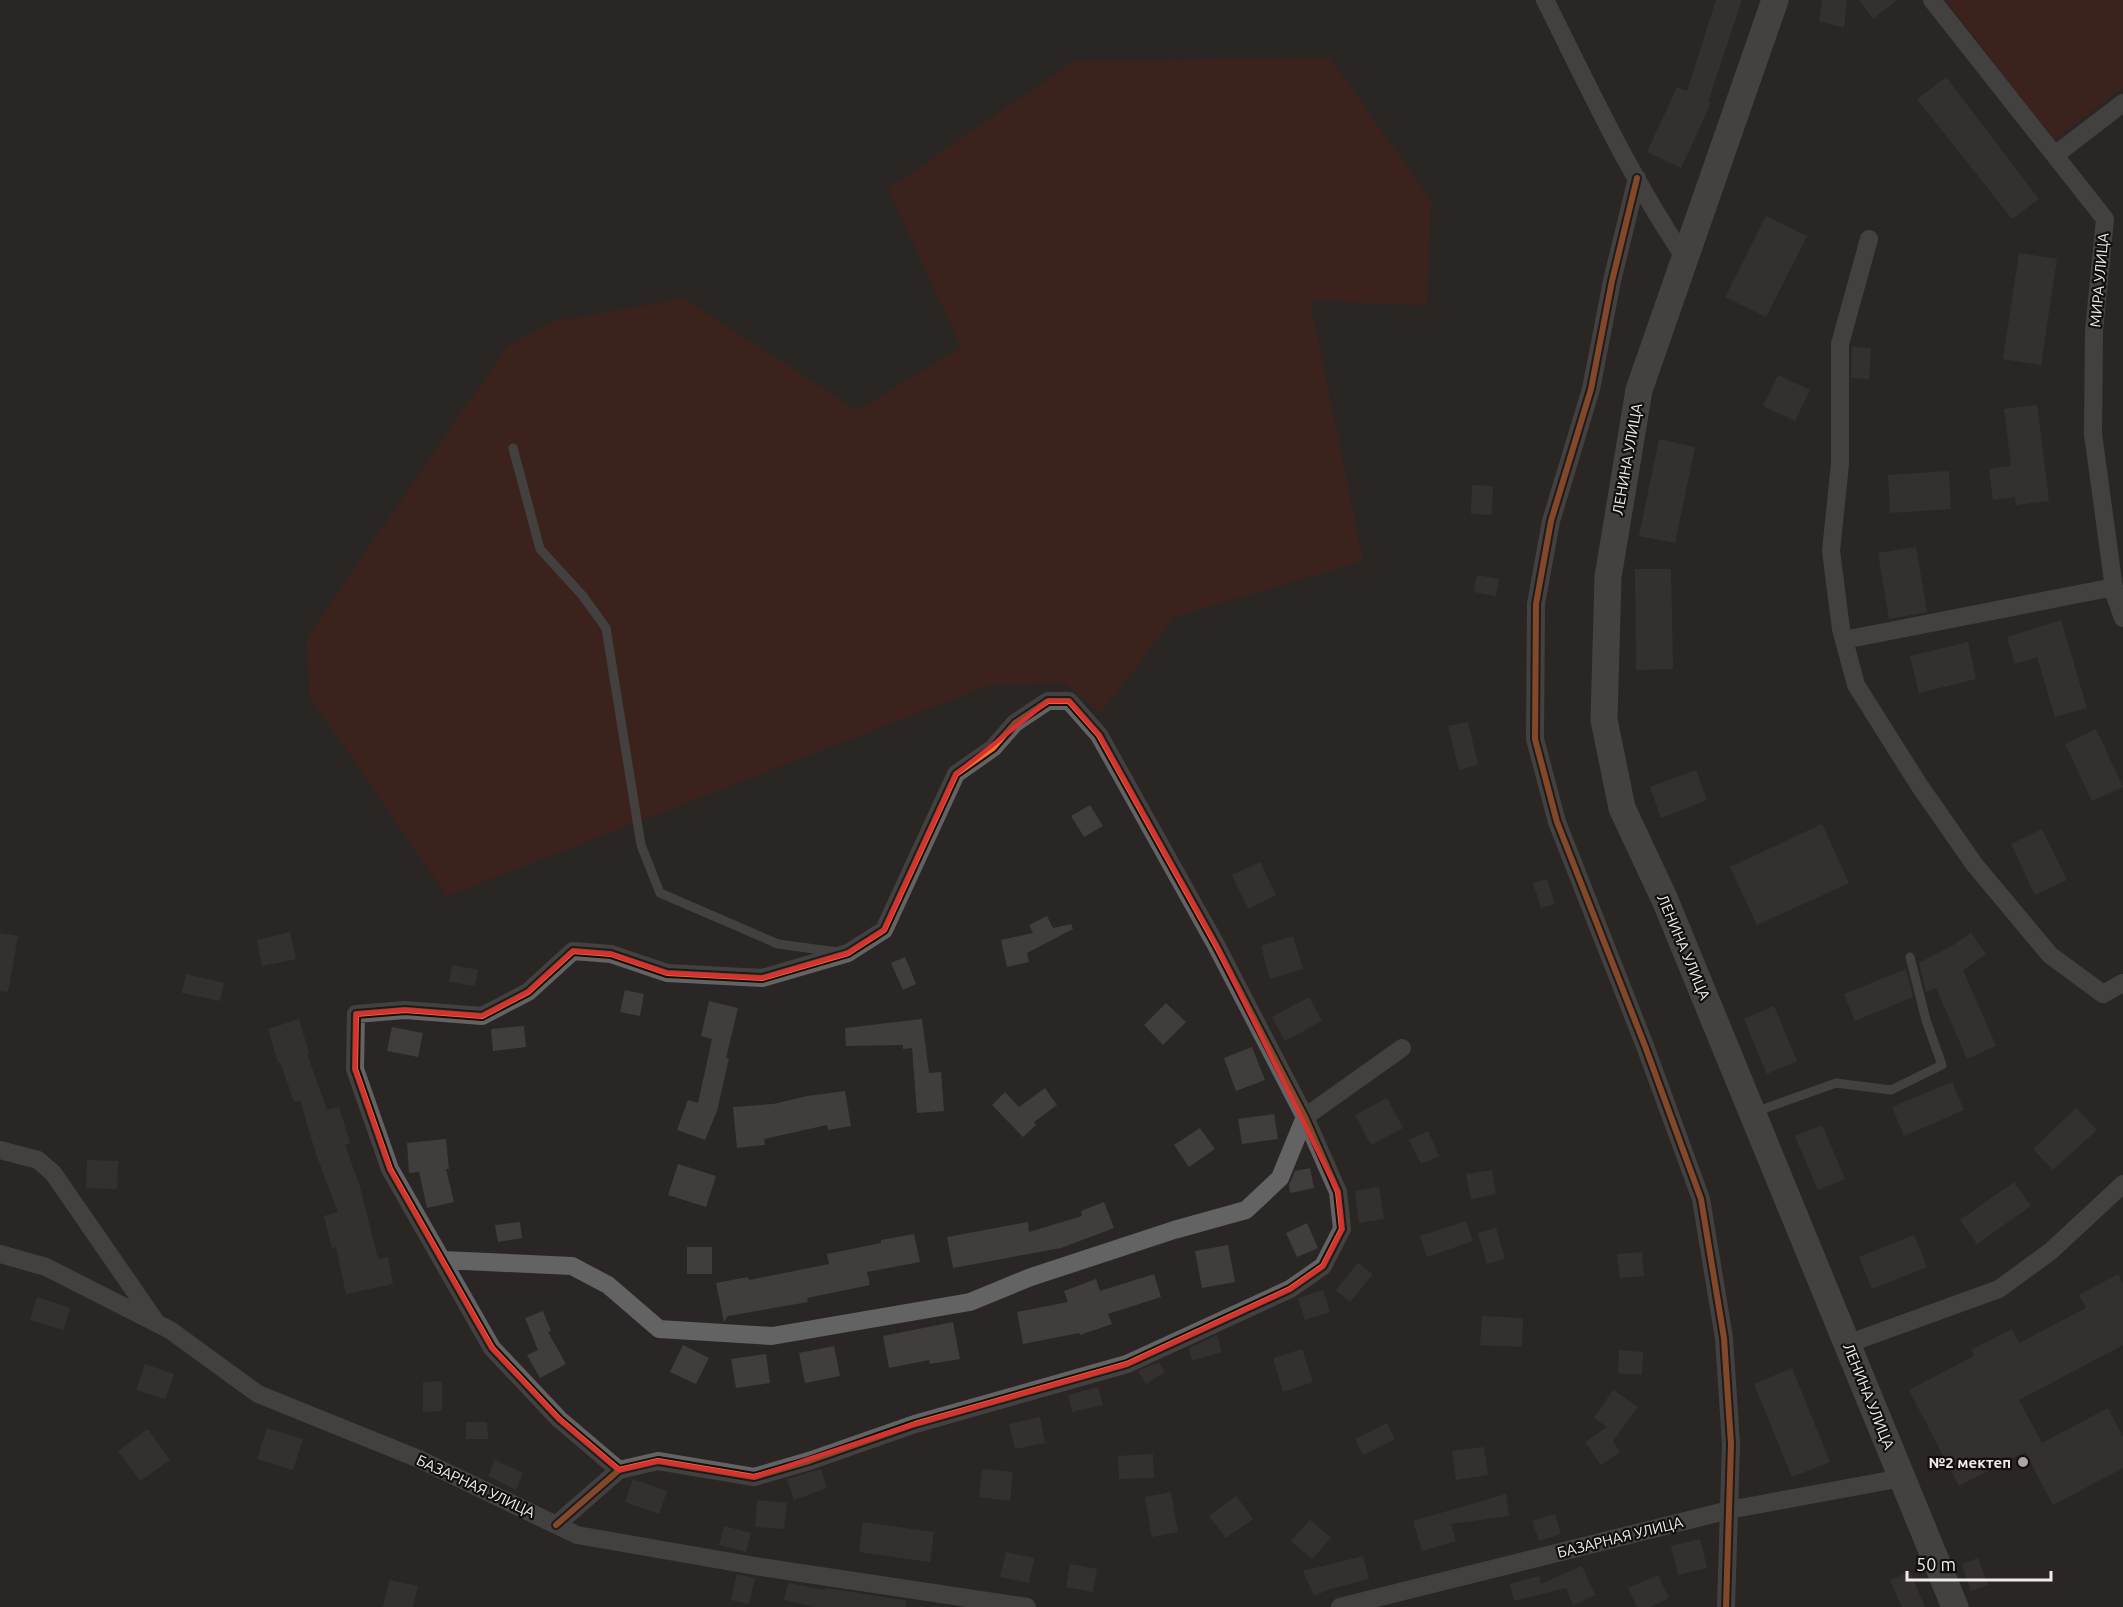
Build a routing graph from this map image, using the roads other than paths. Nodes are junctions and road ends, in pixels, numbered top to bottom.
1 (1545, 0) edge
2 (1775, 0) edge
3 (1932, 0) edge
4 (2123, 103) edge
5 (2055, 155) junction
6 (1637, 178) junction
7 (1869, 239) dead end
8 (1685, 258) junction
9 (513, 448) dead end
10 (2114, 587) junction
11 (2123, 618) edge
12 (1844, 640) junction
13 (848, 953) junction
14 (1910, 957) dead end
15 (2123, 983) edge
16 (1402, 1048) dead end
17 (1752, 1113) junction
18 (1305, 1117) junction
19 (0, 1150) edge
20 (2123, 1184) edge
21 (0, 1254) edge
22 (443, 1260) junction
23 (157, 1323) junction
24 (1847, 1344) junction
25 (619, 1470) junction
26 (1902, 1478) junction
27 (1729, 1510) junction
28 (556, 1525) junction
29 (1027, 1607) edge
30 (1340, 1607) edge
31 (1726, 1607) edge
32 (1955, 1607) edge

1 - 6 street
2 - 8 main road, ЛЕНИНА УЛИЦА
3 - 5 street, МИРА УЛИЦА
4 - 5 street
5 - 10 street, МИРА УЛИЦА
6 - 8 street
6 - 27 street
7 - 12 street
8 - 17 main road, ЛЕНИНА УЛИЦА
9 - 13 lane
10 - 11 street, МИРА УЛИЦА
10 - 12 street
12 - 15 street
13 - 18 street
13 - 22 street
14 - 17 lane
16 - 18 street
17 - 24 main road, ЛЕНИНА УЛИЦА
18 - 22 street
18 - 25 street
19 - 23 street
20 - 24 street
21 - 23 street, БАЗАРНАЯ УЛИЦА
22 - 25 street
23 - 28 street, БАЗАРНАЯ УЛИЦА
24 - 26 main road, ЛЕНИНА УЛИЦА
25 - 28 street
26 - 27 street, БАЗАРНАЯ УЛИЦА
26 - 32 main road, ЛЕНИНА УЛИЦА
27 - 30 street, БАЗАРНАЯ УЛИЦА
27 - 31 street
28 - 29 street, БАЗАРНАЯ УЛИЦА

